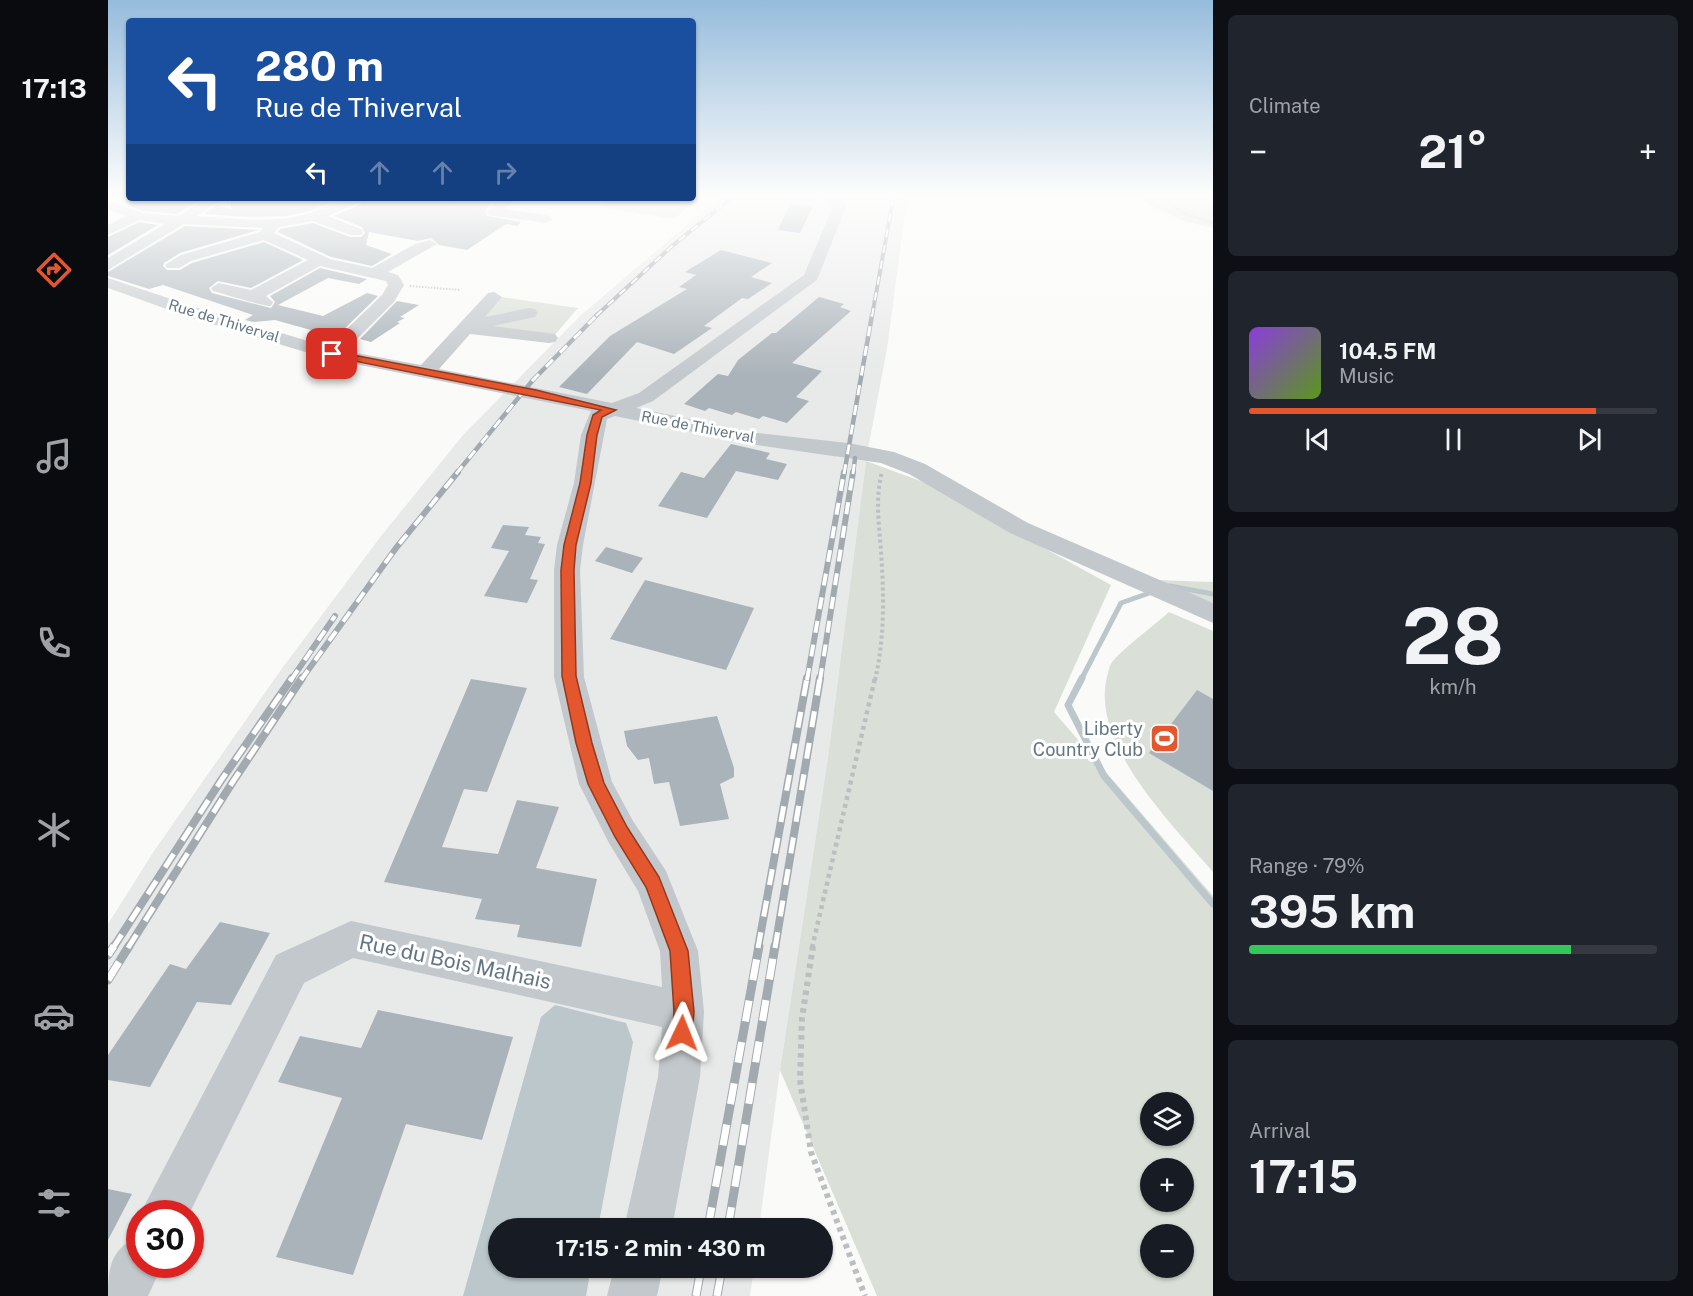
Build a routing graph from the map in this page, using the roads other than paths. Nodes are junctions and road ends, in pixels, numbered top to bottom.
1 (126, 254) edge
2 (196, 254) edge
3 (310, 254) edge
4 (407, 254) edge
5 (820, 254) edge
6 (319, 260) junction
7 (108, 265) edge
8 (174, 265) dead end
9 (375, 273) junction
10 (108, 283) edge
11 (219, 288) dead end
12 (494, 297) dead end
13 (529, 313) dead end
14 (466, 328) junction
15 (549, 338) dead end
16 (332, 354) junction
17 (425, 372) junction
18 (612, 410) junction
19 (1213, 614) edge
20 (684, 1012) junction
21 (171, 1200) edge
22 (650, 1218) edge
23 (130, 1278) edge
24 (636, 1278) edge
25 (121, 1296) edge
26 (632, 1296) edge

1 - 7 street
2 - 8 street
3 - 6 street
4 - 9 street
5 - 18 street
6 - 9 street
6 - 11 street
9 - 16 street
10 - 16 street, Rue de Thiverval
12 - 14 street
13 - 14 street
14 - 15 street
14 - 17 street
16 - 17 street, Rue de Thiverval
17 - 18 street, Rue de Thiverval
18 - 19 street, Rue de Thiverval
18 - 20 street
20 - 21 street, Rue du Bois Malhais
20 - 22 street
23 - 25 street
24 - 26 street

